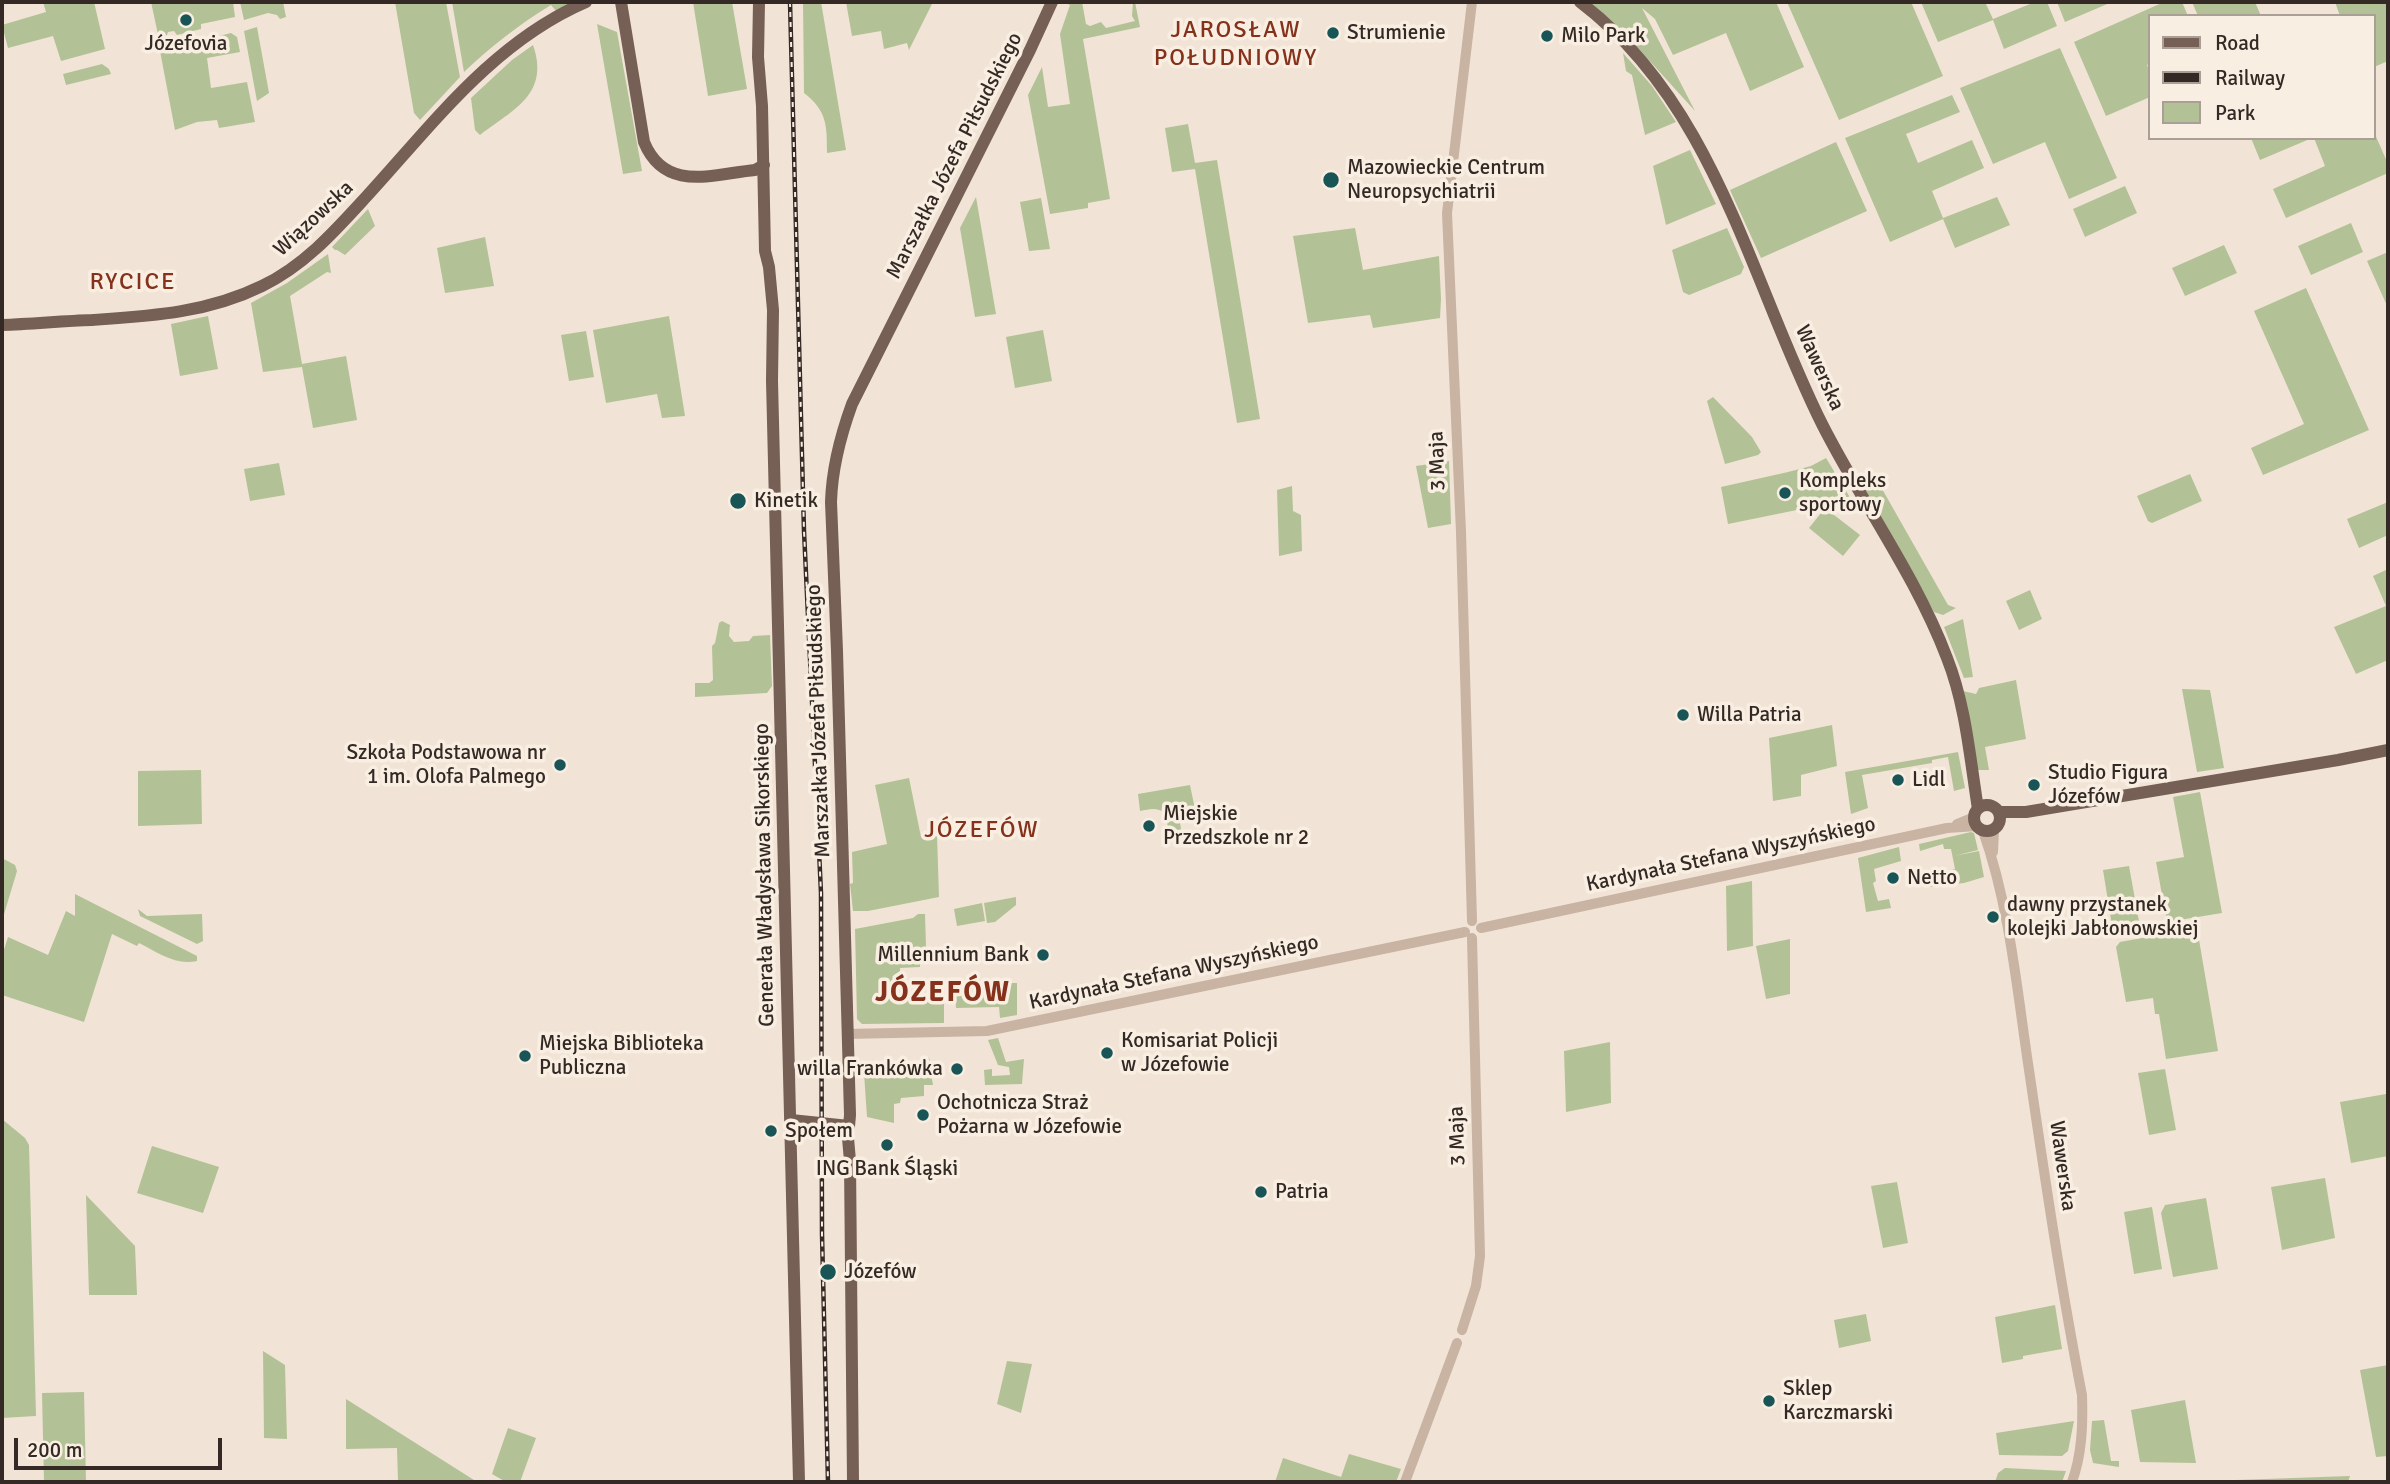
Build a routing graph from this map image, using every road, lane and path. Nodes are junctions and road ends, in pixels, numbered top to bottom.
1 (586, 2) edge
2 (621, 2) edge
3 (759, 2) edge
4 (1472, 2) edge
5 (1580, 2) edge
6 (1051, 4) edge
7 (764, 165) junction
8 (2, 325) edge
9 (2388, 750) edge
10 (1987, 819) junction
11 (1472, 921) junction
12 (1481, 928) junction
13 (1469, 935) junction
14 (846, 1034) junction
15 (792, 1120) junction
16 (849, 1126) junction
17 (799, 1482) edge
18 (853, 1482) edge
19 (1405, 1482) edge
20 (2072, 1482) edge

1 - 8 main road, Wiązowska
2 - 7 main road
3 - 7 main road, Generała Władysława Sikorskiego
4 - 11 street, 3 Maja
5 - 10 main road, Wawerska
6 - 14 main road, Marszałka Józefa Piłsudskiego
7 - 15 main road, Generała Władysława Sikorskiego
9 - 10 main road, Kardynała Stefana Wyszyńskiego
10 - 12 street, Kardynała Stefana Wyszyńskiego
10 - 20 street, Wawerska
11 - 12 street
11 - 13 street
12 - 13 street
13 - 14 street, Kardynała Stefana Wyszyńskiego
13 - 19 street, 3 Maja
14 - 16 main road, Marszałka Józefa Piłsudskiego
15 - 16 main road
15 - 17 main road, Generała Władysława Sikorskiego
16 - 18 main road, Marszałka Józefa Piłsudskiego

